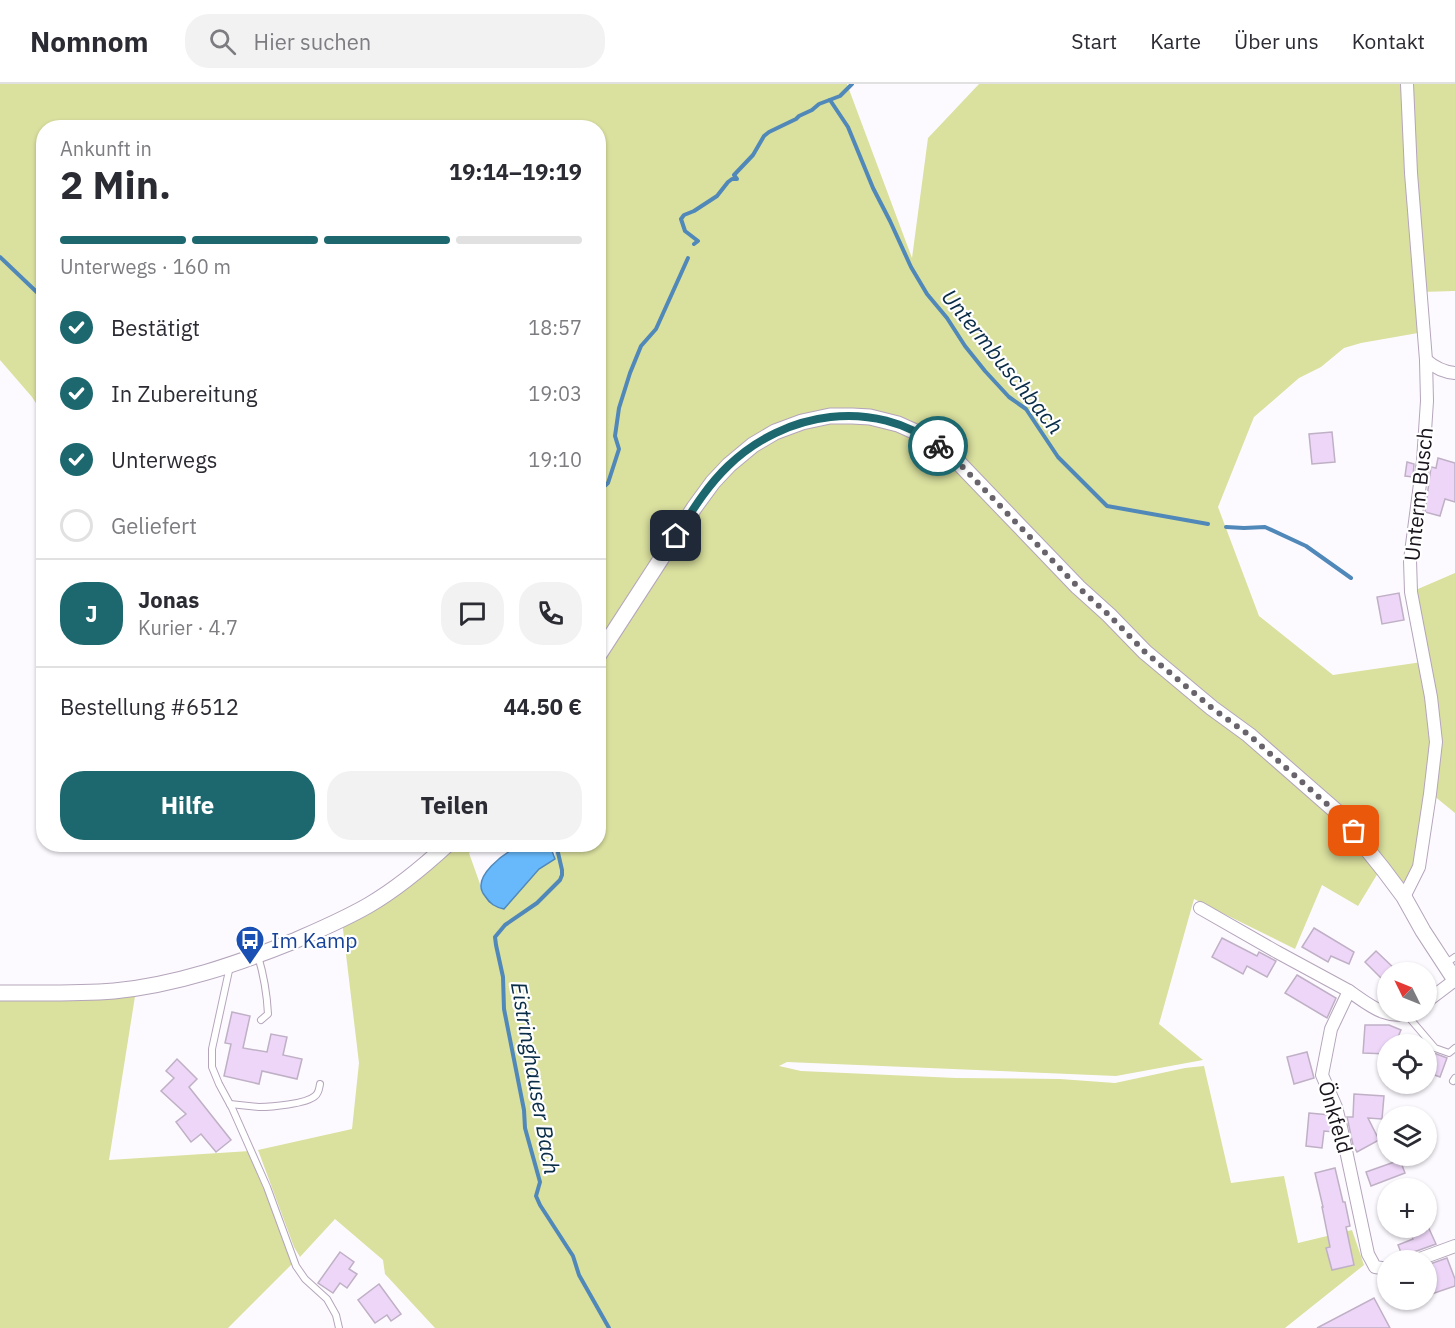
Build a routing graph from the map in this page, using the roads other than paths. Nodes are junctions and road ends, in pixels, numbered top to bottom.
1 (1407, 84) edge
2 (1426, 360) junction
3 (1455, 373) edge
4 (606, 645) edge
5 (439, 852) edge
6 (1404, 897) junction
7 (1200, 908) dead end
8 (258, 956) junction
9 (1450, 961) edge
10 (230, 965) junction
11 (1455, 980) edge
12 (1349, 991) junction
13 (0, 993) edge
14 (1437, 994) edge
15 (1377, 1009) edge
16 (261, 1020) dead end
17 (1417, 1022) edge
18 (1455, 1048) edge
19 (320, 1084) dead end
20 (231, 1104) junction
21 (1455, 1246) edge
22 (1437, 1253) edge
23 (1377, 1267) edge
24 (339, 1328) edge

1 - 2 street, Unterm Busch
2 - 3 street
2 - 6 street, Unterm Busch
4 - 6 street
5 - 8 street
6 - 9 street
7 - 12 street
8 - 10 street
8 - 16 lane
9 - 11 street
10 - 13 street
10 - 20 lane
11 - 14 street
12 - 15 street
12 - 23 street, Önkfeld
17 - 18 lane
19 - 20 lane
20 - 24 lane
21 - 22 street

